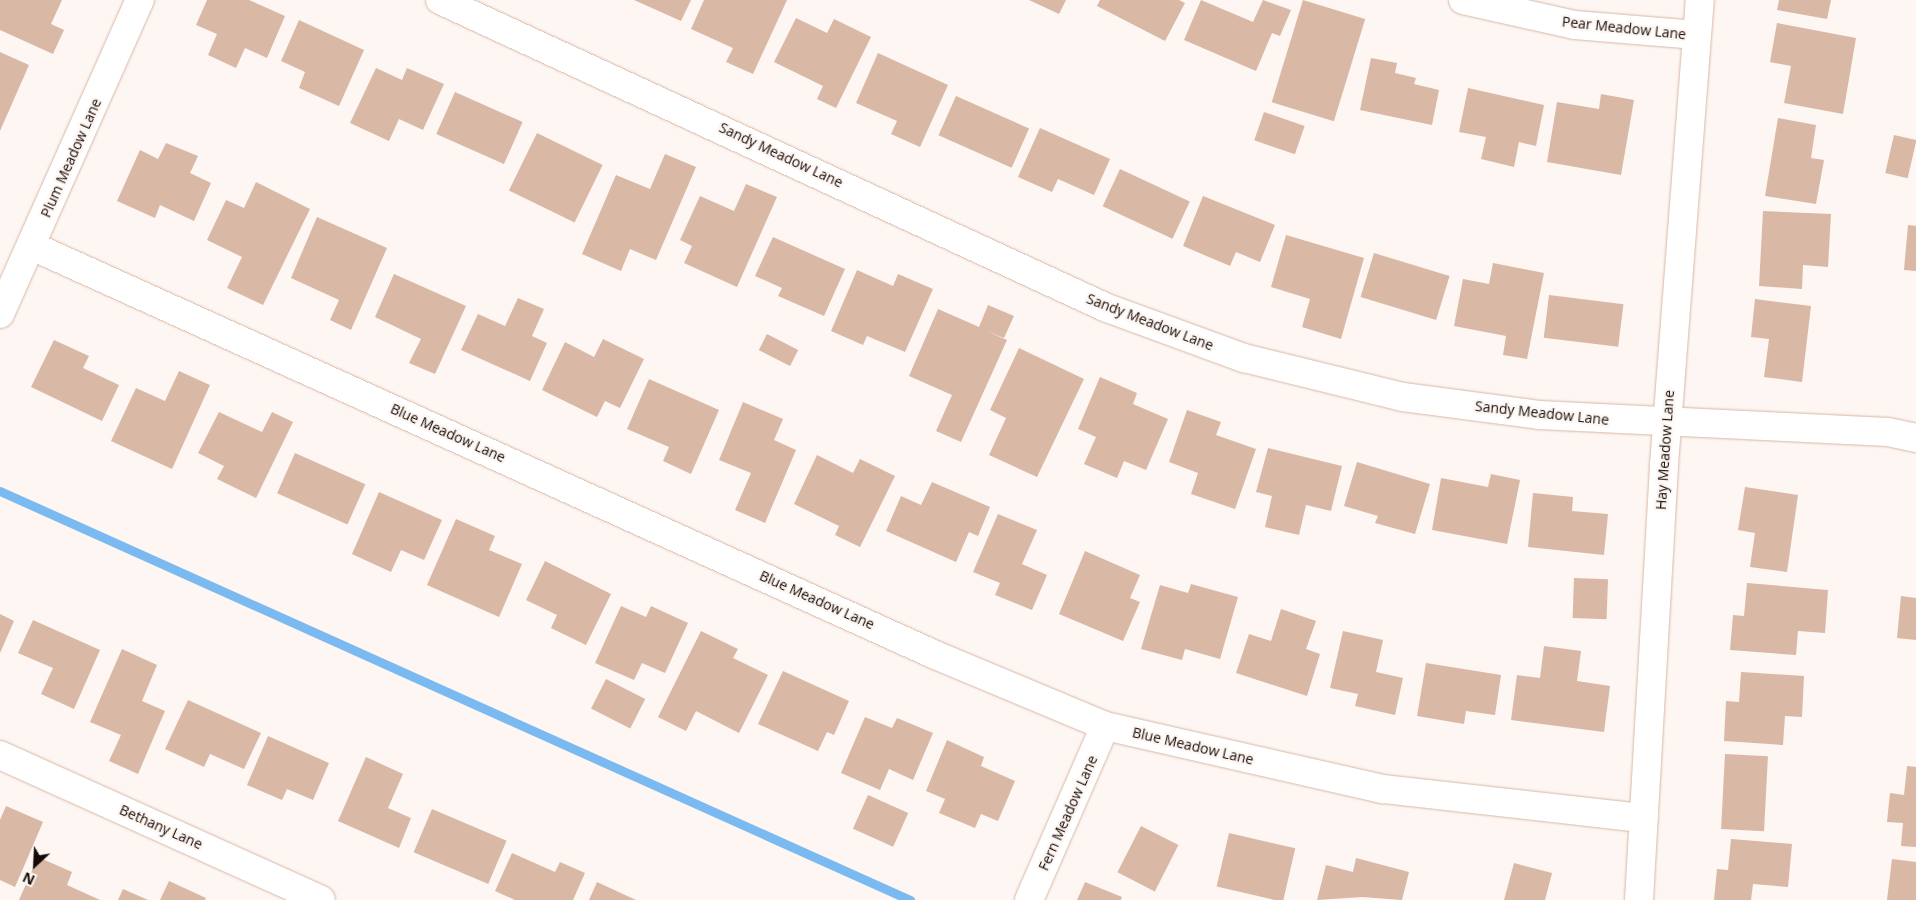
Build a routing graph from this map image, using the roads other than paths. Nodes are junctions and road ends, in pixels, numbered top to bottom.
1 (140, 0) edge
2 (440, 0) edge
3 (1463, 0) edge
4 (1700, 0) edge
5 (1697, 35) junction
6 (32, 246) junction
7 (0, 314) edge
8 (1667, 424) junction
9 (1916, 438) edge
10 (1105, 726) junction
11 (0, 755) edge
12 (1643, 818) junction
13 (321, 900) edge
14 (1029, 900) edge
15 (1639, 900) edge

1 - 6 street, Plum Meadow Lane
2 - 8 street, Sandy Meadow Lane
3 - 5 street, Pear Meadow Lane
4 - 5 street, Hay Meadow Lane
5 - 8 street, Hay Meadow Lane
6 - 7 street, Plum Meadow Lane
6 - 10 street, Blue Meadow Lane
8 - 9 street, Sandy Meadow Lane
8 - 12 street, Hay Meadow Lane
10 - 12 street, Blue Meadow Lane
10 - 14 street, Fern Meadow Lane
11 - 13 street, Bethany Lane
12 - 15 street, Hay Meadow Lane

